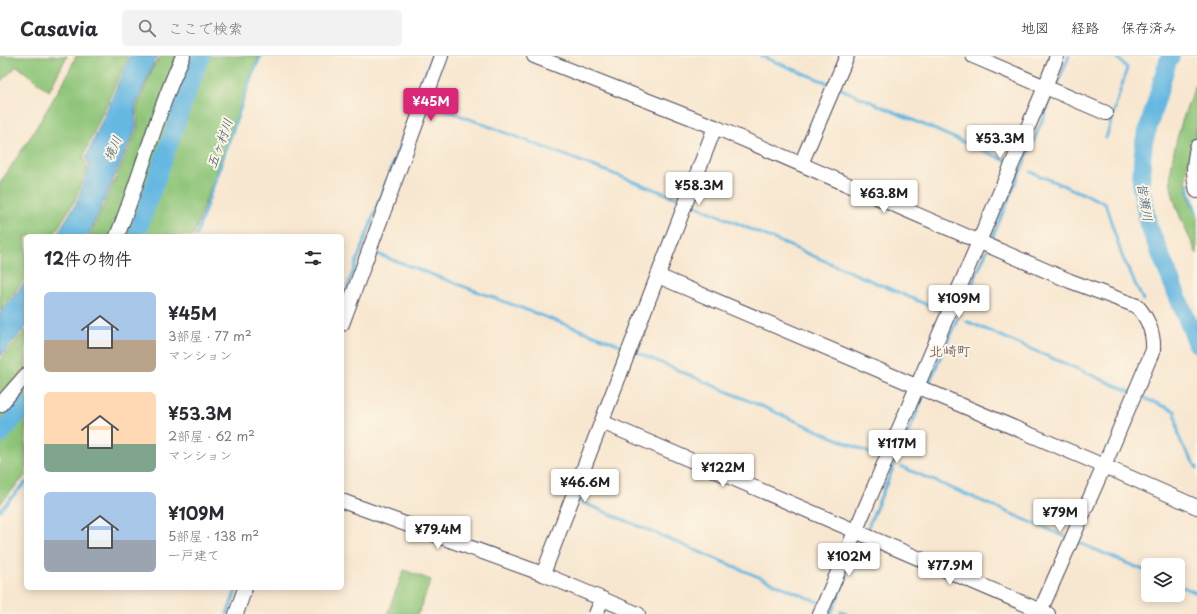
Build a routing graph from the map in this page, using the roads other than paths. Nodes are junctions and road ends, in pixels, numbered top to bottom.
1 (183, 56) edge
2 (441, 56) edge
3 (534, 56) edge
4 (847, 56) edge
5 (973, 56) edge
6 (1057, 56) edge
7 (1052, 90) junction
8 (1106, 113) dead end
9 (715, 126) junction
10 (1197, 147) edge
11 (801, 164) junction
12 (1197, 191) edge
13 (118, 234) edge
14 (985, 244) junction
15 (658, 276) junction
16 (344, 319) edge
17 (24, 377) edge
18 (923, 390) junction
19 (0, 405) edge
20 (602, 422) junction
21 (1104, 466) junction
22 (344, 502) edge
23 (1197, 507) edge
24 (861, 534) junction
25 (544, 574) junction
26 (244, 590) edge
27 (602, 599) junction
28 (1042, 613) edge
29 (236, 614) edge
30 (596, 614) edge
31 (638, 614) edge
32 (820, 614) edge

1 - 13 street
2 - 16 street
3 - 9 street
4 - 11 street
5 - 7 street
6 - 7 street
7 - 8 street
7 - 14 street
9 - 11 street
9 - 15 street
10 - 12 street
11 - 14 street
14 - 18 street
14 - 21 street
15 - 18 street
15 - 20 street
17 - 19 street
18 - 21 street
18 - 24 street
20 - 24 street
20 - 25 street
21 - 23 street
21 - 28 street
22 - 25 street
24 - 28 street
24 - 32 street
25 - 27 street
26 - 29 street
27 - 30 street
27 - 31 street

